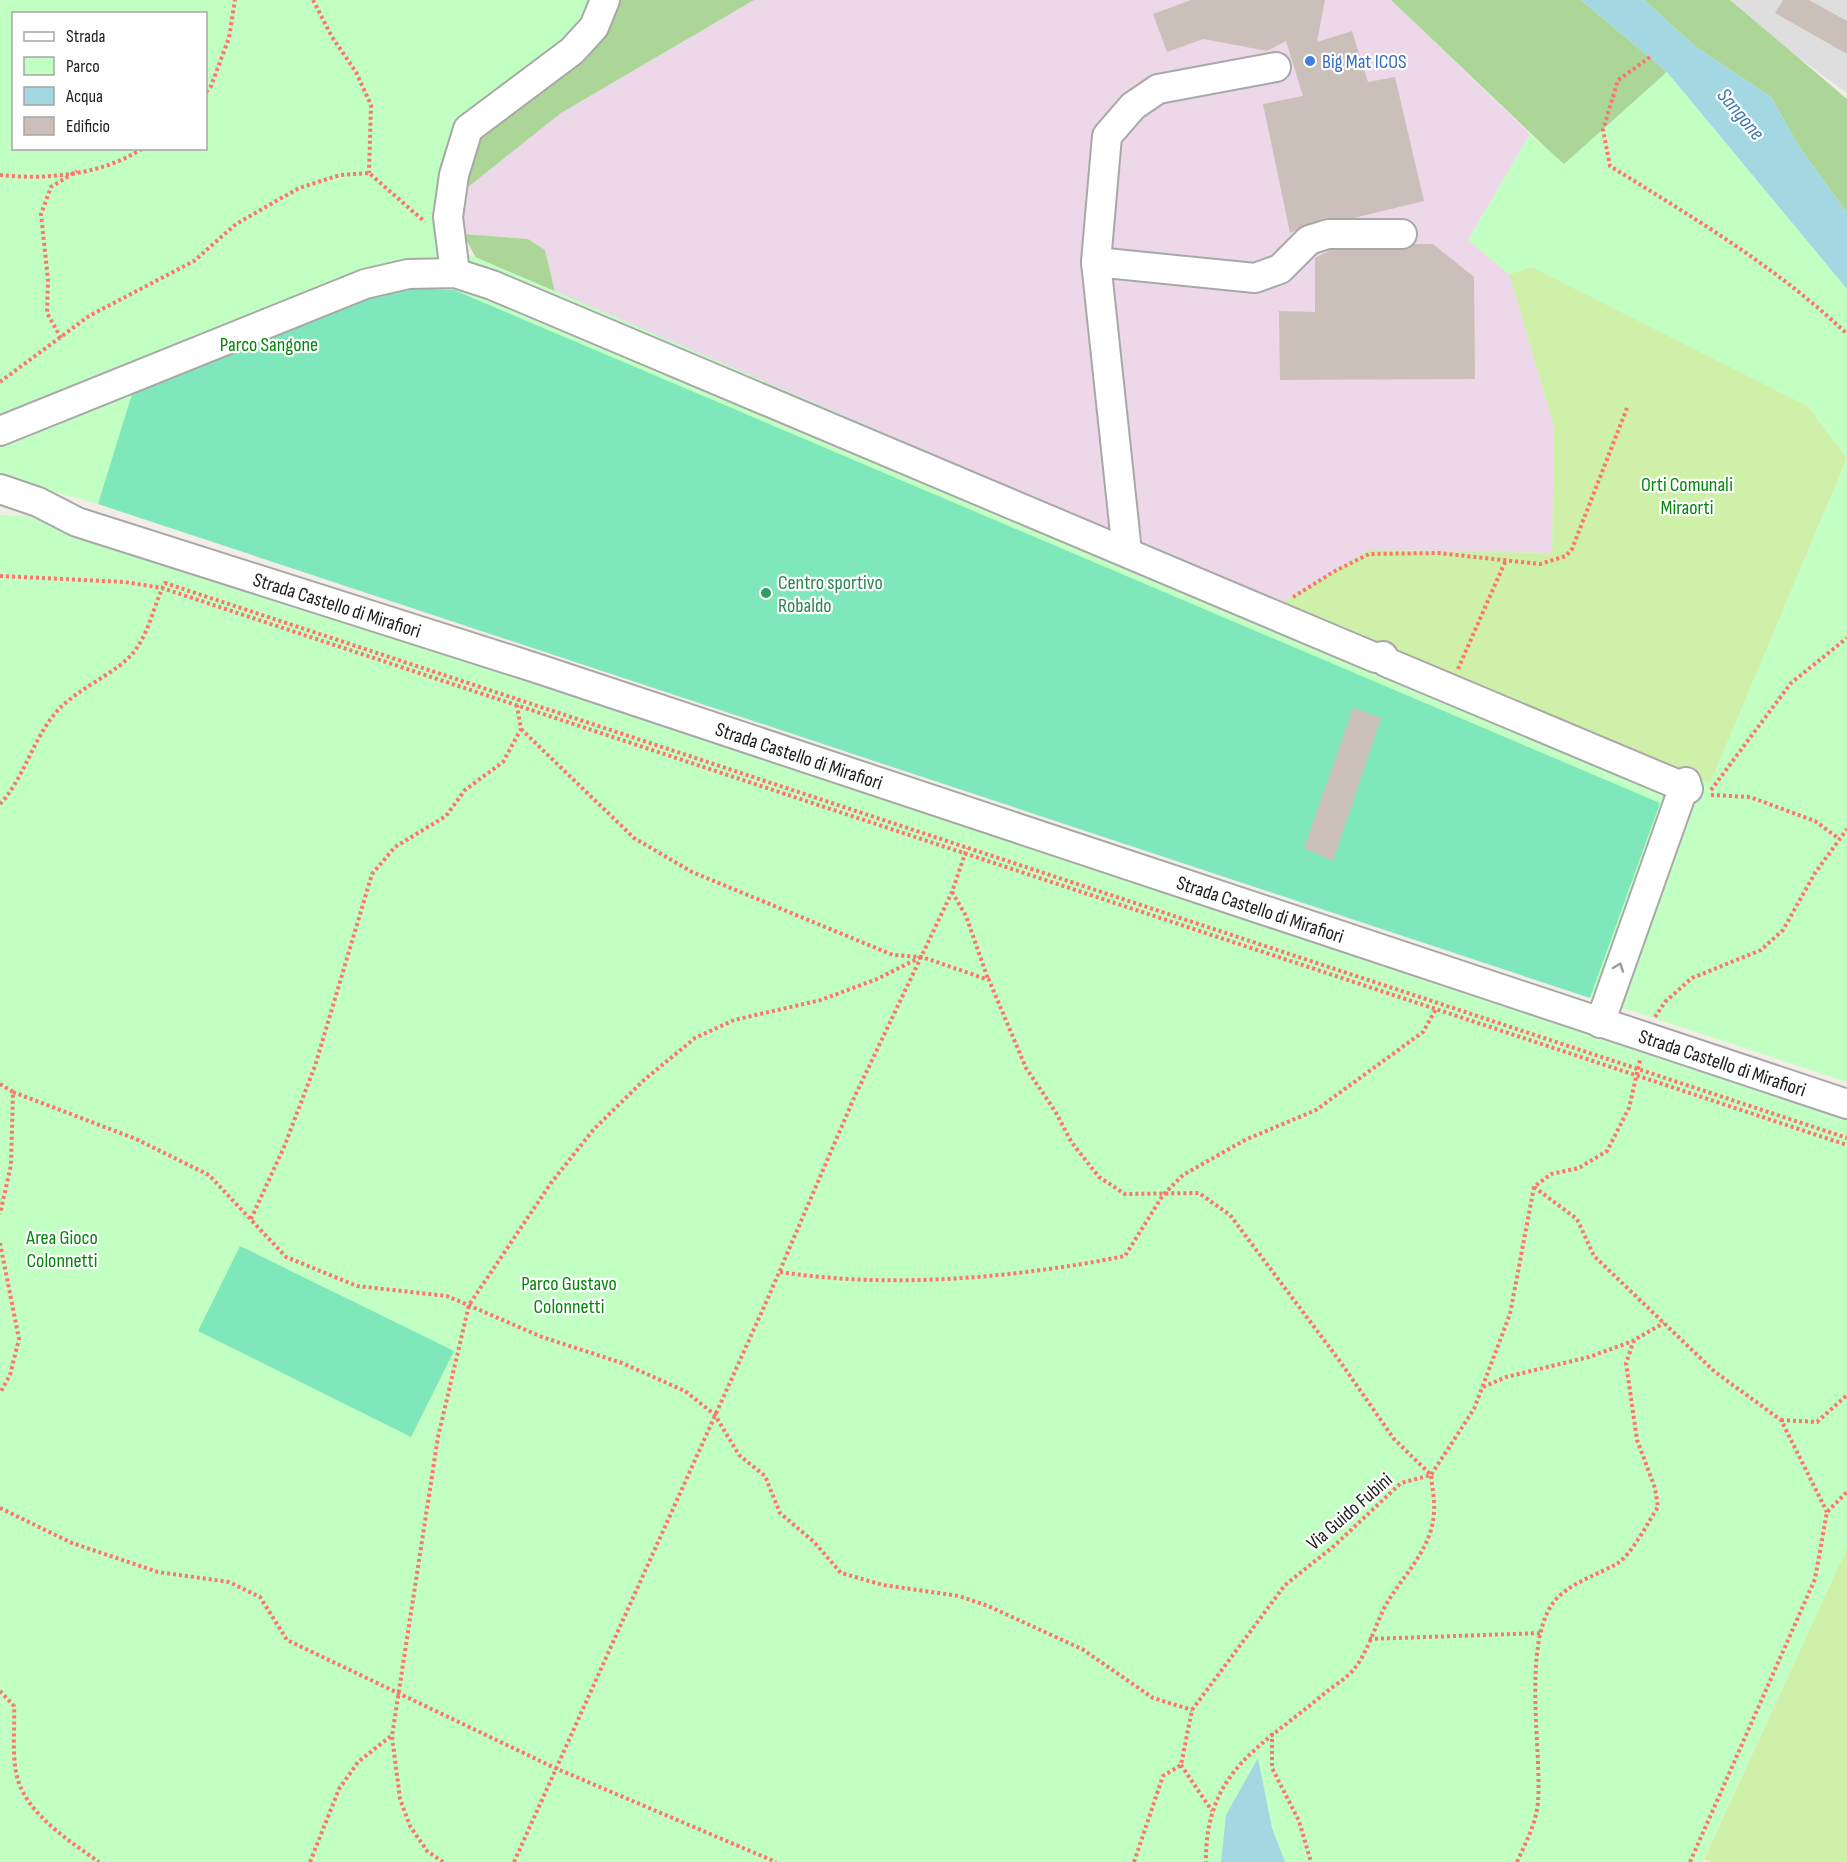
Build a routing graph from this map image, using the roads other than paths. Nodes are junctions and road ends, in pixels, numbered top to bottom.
1 (605, 0) edge
2 (1276, 67) dead end
3 (1402, 234) dead end
4 (453, 260) junction
5 (1096, 262) junction
6 (0, 430) edge
7 (0, 489) edge
8 (0, 508) edge
9 (77, 522) junction
10 (1127, 552) junction
11 (1600, 1023) junction
12 (1847, 1104) edge

1 - 4 street
2 - 5 street
3 - 5 street
4 - 6 street
4 - 10 street
5 - 10 street
7 - 9 street, Strada Castello di Mirafiori
8 - 9 street
9 - 11 street, Strada Castello di Mirafiori
11 -> 10 street
11 - 12 street, Strada Castello di Mirafiori

